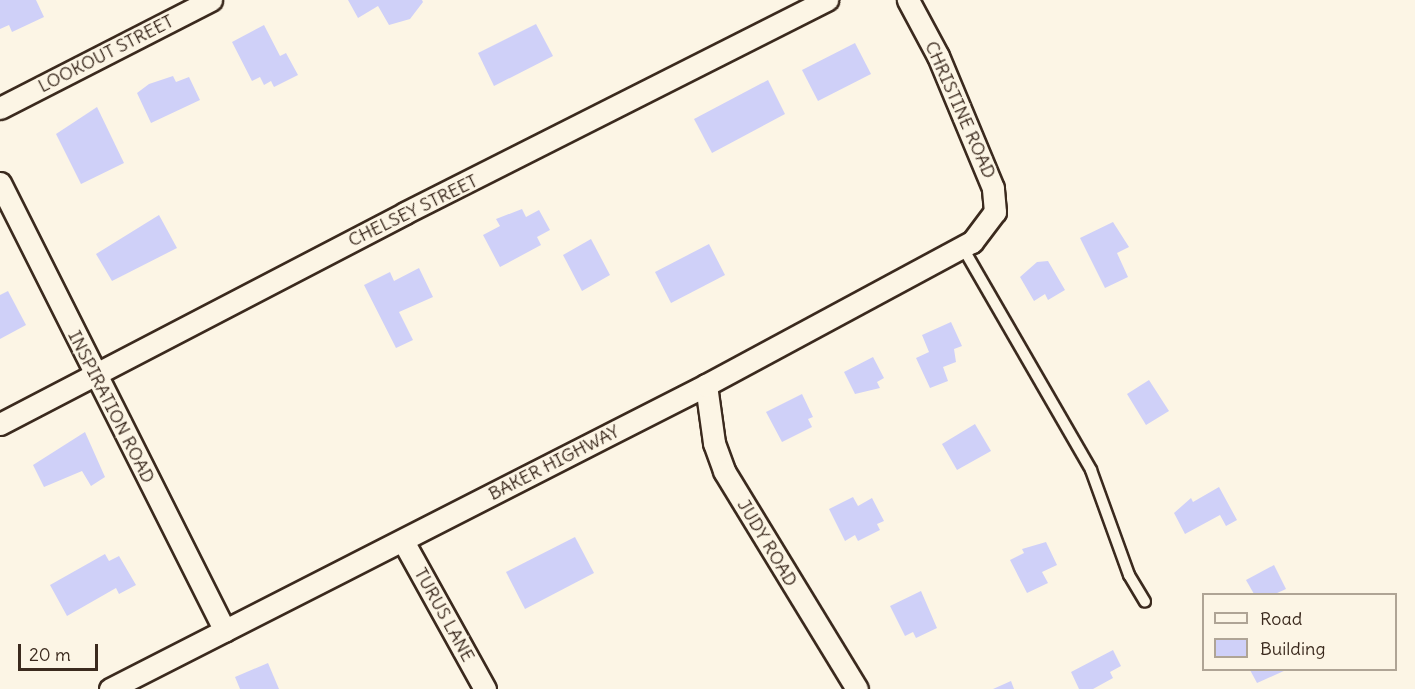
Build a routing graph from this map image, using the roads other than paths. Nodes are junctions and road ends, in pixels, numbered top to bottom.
1 (211, 0) edge
2 (827, 0) edge
3 (908, 0) edge
4 (0, 108) edge
5 (0, 183) edge
6 (990, 224) joint
7 (963, 248) junction
8 (94, 376) junction
9 (706, 385) junction
10 (0, 424) edge
11 (403, 541) junction
12 (1145, 602) dead end
13 (225, 631) junction
14 (110, 689) edge
15 (485, 689) edge
16 (857, 689) edge

1 - 4 street, LOOKOUT STREET
2 - 8 street, CHELSEY STREET
3 - 6 street, CHRISTINE ROAD
5 - 8 street, INSPIRATION ROAD
6 - 7 street, BAKER HIGHWAY
7 - 9 street, BAKER HIGHWAY
7 - 12 lane
8 - 10 street, CHELSEY STREET
8 - 13 street, INSPIRATION ROAD
9 - 11 street, BAKER HIGHWAY
9 - 16 street, JUDY ROAD
11 - 13 street, BAKER HIGHWAY
11 - 15 street, TURUS LANE
13 - 14 street, BAKER HIGHWAY

